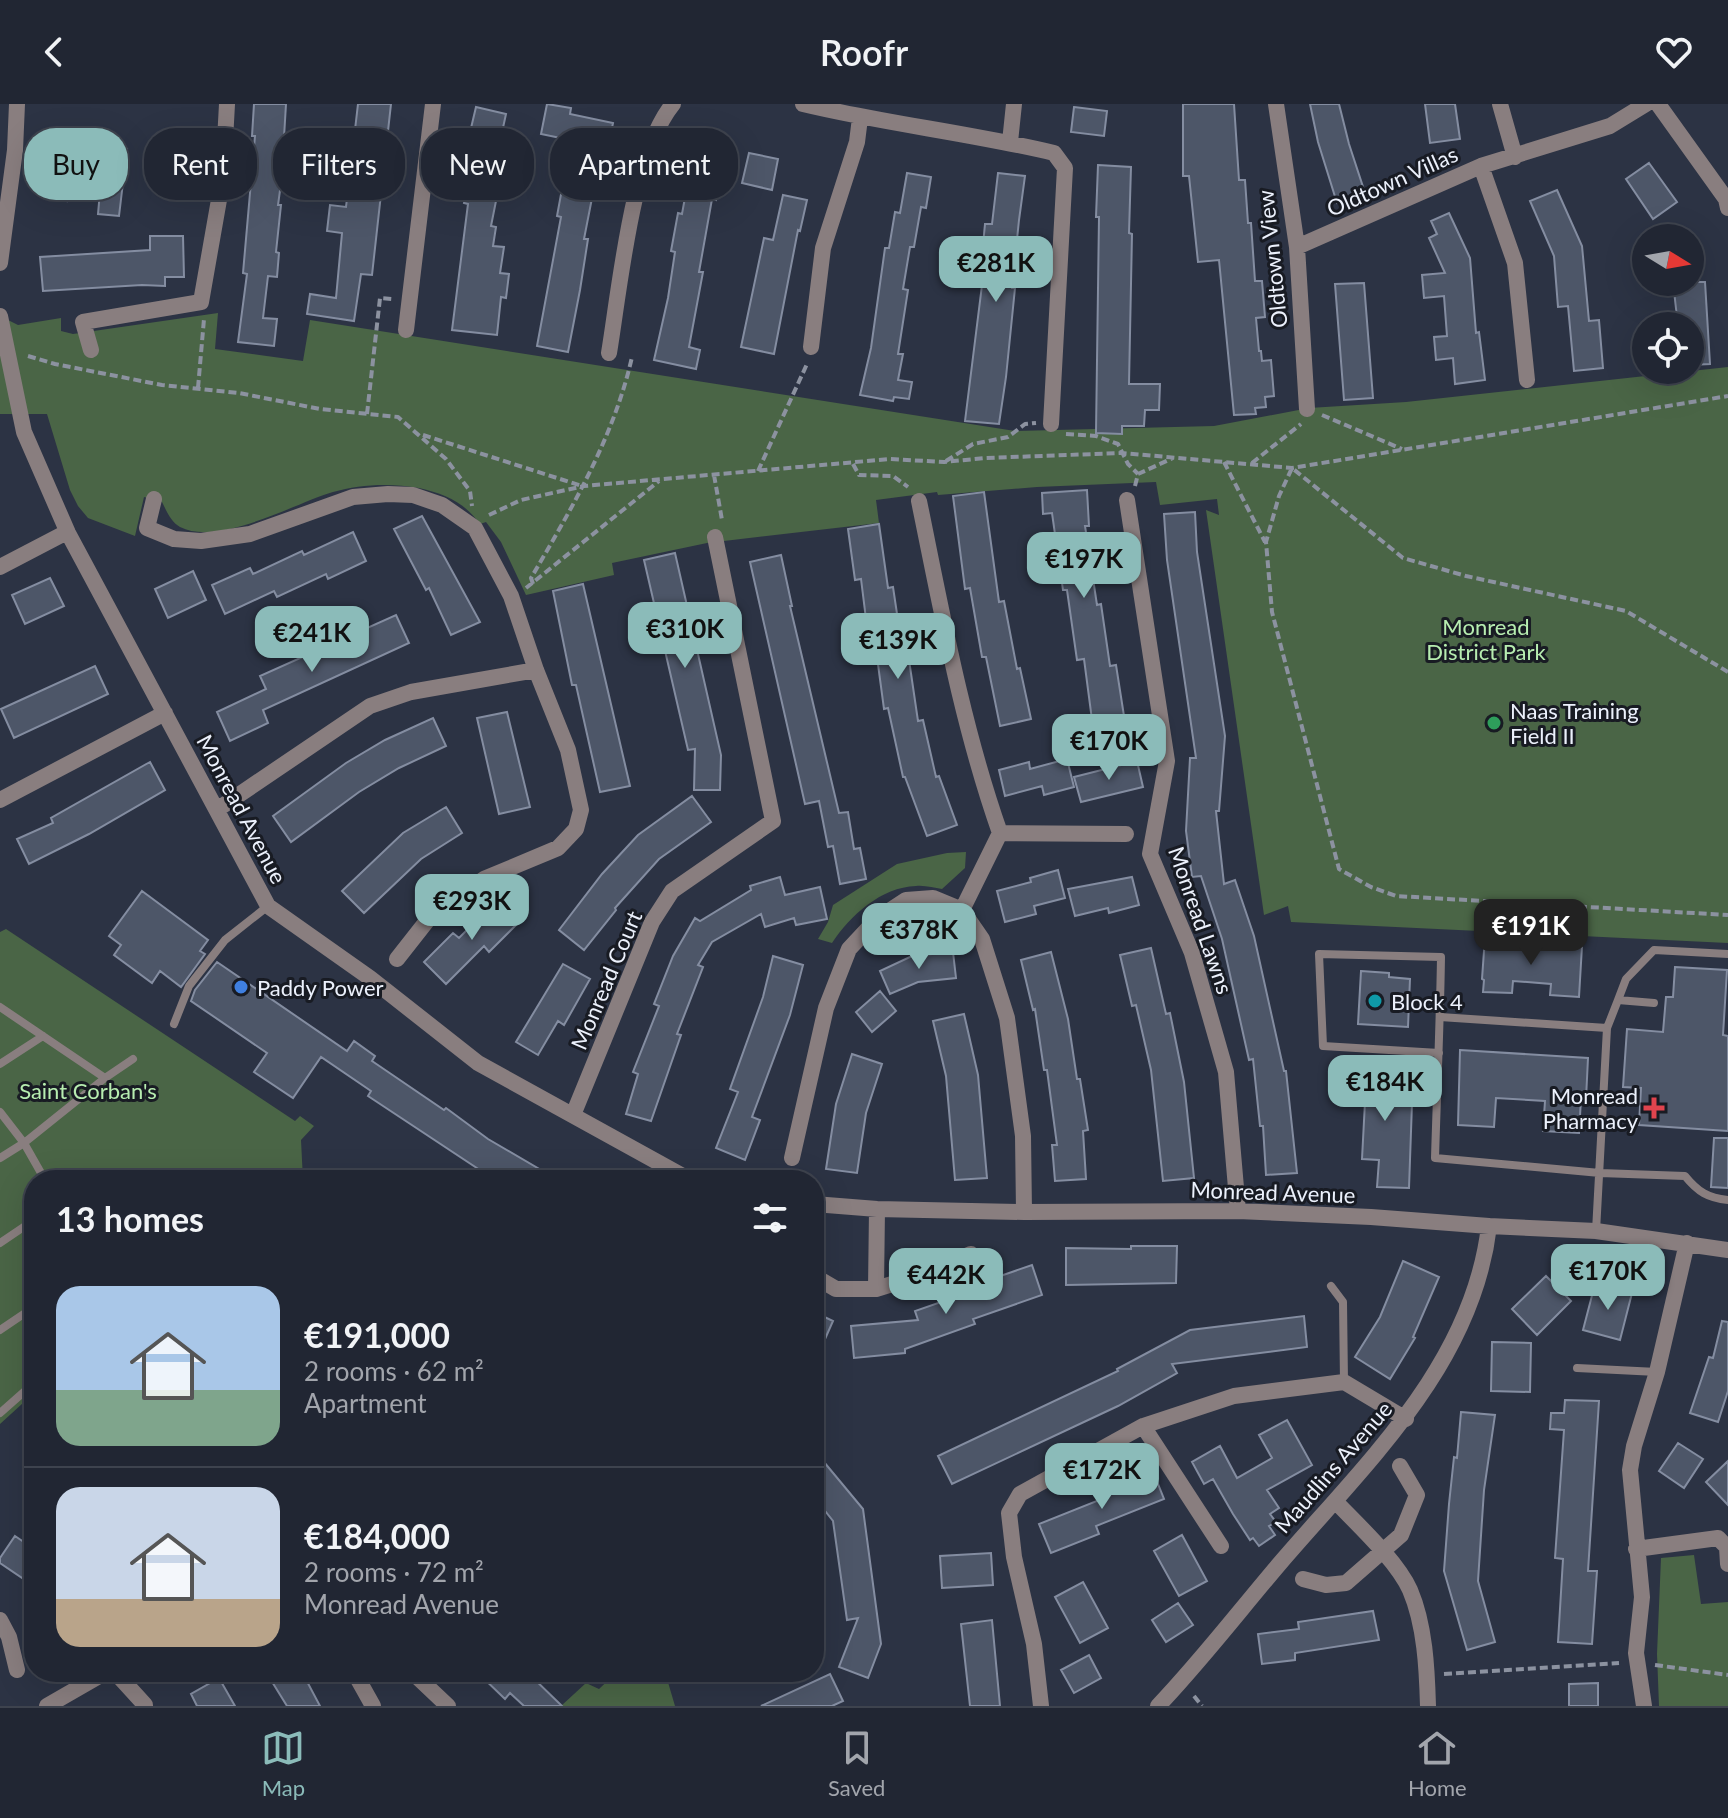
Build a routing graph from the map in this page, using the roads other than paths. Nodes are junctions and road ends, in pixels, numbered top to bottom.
1 (17, 104) edge
2 (227, 104) edge
3 (433, 104) edge
4 (673, 104) edge
5 (803, 104) edge
6 (1014, 104) edge
7 (1276, 104) edge
8 (1500, 104) edge
9 (1646, 104) edge
10 (1658, 104) edge
11 (860, 118) junction
12 (1010, 142) junction
13 (1515, 157) junction
14 (1481, 166) junction
15 (1728, 208) edge
16 (1297, 247) junction
17 (0, 263) edge
18 (0, 316) edge
19 (406, 330) dead end
20 (811, 347) road end
21 (91, 350) dead end
22 (609, 353) dead end
23 (1527, 380) dead end
24 (1309, 414) road end
25 (1044, 423) road end
26 (154, 499) dead end
27 (1127, 500) road end
28 (919, 501) road end
29 (67, 532) junction
30 (715, 537) road end
31 (0, 567) edge
32 (536, 670) junction
33 (165, 713) junction
34 (0, 800) edge
35 (218, 809) junction
36 (1000, 833) junction
37 (1126, 834) dead end
38 (268, 906) junction
39 (962, 910) junction
40 (1728, 954) edge
41 (397, 959) dead end
42 (1618, 1000) junction
43 (1654, 1003) dead end
44 (0, 1007) edge
45 (1440, 1017) junction
46 (174, 1024) dead end
47 (1607, 1028) junction
48 (43, 1036) junction
49 (1439, 1053) junction
50 (133, 1059) dead end
51 (0, 1064) edge
52 (105, 1078) junction
53 (0, 1112) edge
54 (573, 1115) junction
55 (24, 1143) junction
56 (0, 1158) edge
57 (792, 1158) dead end
58 (39, 1170) edge
59 (672, 1170) edge
60 (1600, 1173) junction
61 (1728, 1200) edge
62 (824, 1205) edge
63 (877, 1209) junction
64 (1238, 1211) junction
65 (1024, 1212) junction
66 (1489, 1226) junction
67 (24, 1227) edge
68 (1596, 1231) junction
69 (0, 1243) edge
70 (1687, 1243) junction
71 (1728, 1250) edge
72 (971, 1254) dead end
73 (824, 1282) edge
74 (1331, 1286) dead end
75 (876, 1289) junction
76 (24, 1314) edge
77 (0, 1330) edge
78 (1577, 1368) dead end
79 (1657, 1372) junction
80 (1344, 1382) junction
81 (24, 1392) edge
82 (0, 1413) edge
83 (1406, 1419) junction
84 (1143, 1426) junction
85 (1400, 1466) dead end
86 (1335, 1501) junction
87 (1221, 1546) dead end
88 (1636, 1549) junction
89 (1383, 1552) junction
90 (1728, 1564) edge
91 (1303, 1579) dead end
92 (0, 1620) edge
93 (17, 1670) dead end
94 (89, 1682) edge
95 (124, 1682) edge
96 (360, 1682) edge
97 (423, 1682) edge
98 (145, 1705) edge
99 (47, 1706) edge
100 (373, 1706) edge
101 (448, 1706) edge
102 (1041, 1706) edge
103 (1158, 1706) edge
104 (1428, 1706) edge
105 (1644, 1706) edge

1 - 17 street
2 - 21 street
3 - 19 street
4 - 22 street
5 - 11 street
6 - 12 street
7 - 16 street, Oldtown View
8 - 13 street
9 - 13 street
10 - 15 street
11 - 12 street
11 - 20 street
12 - 25 street
13 - 14 street
14 - 16 street, Oldtown Villas
14 - 23 street, Oldtown Villas
16 - 24 street, Oldtown View
18 - 29 street, Monread Avenue
26 - 32 street
27 - 64 street, Monread Lawns
28 - 36 street
29 - 31 street
29 - 33 street, Monread Avenue
30 - 54 street, Monread Court
32 - 35 street
32 - 41 street
33 - 34 street
33 - 35 street, Monread Avenue
35 - 38 street, Monread Avenue
36 - 37 street
36 - 39 street
38 - 46 lane
38 - 54 street, Monread Avenue
39 - 57 street
39 - 65 street
40 - 42 lane
42 - 43 lane
42 - 47 lane
44 - 48 lane
45 - 47 lane
45 - 49 lane
45 - 49 lane
47 - 60 lane
48 - 51 lane
48 - 52 lane
49 - 60 lane
50 - 52 lane
52 - 55 lane
53 - 55 lane
54 - 59 street, Monread Avenue
55 - 56 lane
55 - 58 lane
60 - 61 lane
60 - 68 lane
62 - 63 street, Monread Avenue
63 - 65 street, Monread Avenue
63 - 75 street
64 - 65 street, Monread Avenue
64 - 66 street, Monread Avenue
66 - 68 street, Monread Avenue
66 - 83 street, Maudlins Avenue
67 - 69 lane
68 - 70 street, Monread Avenue
70 - 71 street, Monread Avenue
70 - 79 street
72 - 75 street
73 - 75 street
74 - 80 lane
76 - 77 lane
78 - 79 lane
79 - 88 street
80 - 83 street
80 - 84 street
81 - 82 lane
83 - 86 street, Maudlins Avenue
84 - 87 street
84 - 102 street
85 - 89 street
86 - 89 street
86 - 103 street, Maudlins Avenue
88 - 90 street
88 - 105 street
89 - 91 street
89 - 104 street
92 - 93 street
94 - 99 street
95 - 98 street
96 - 100 street
97 - 101 street

